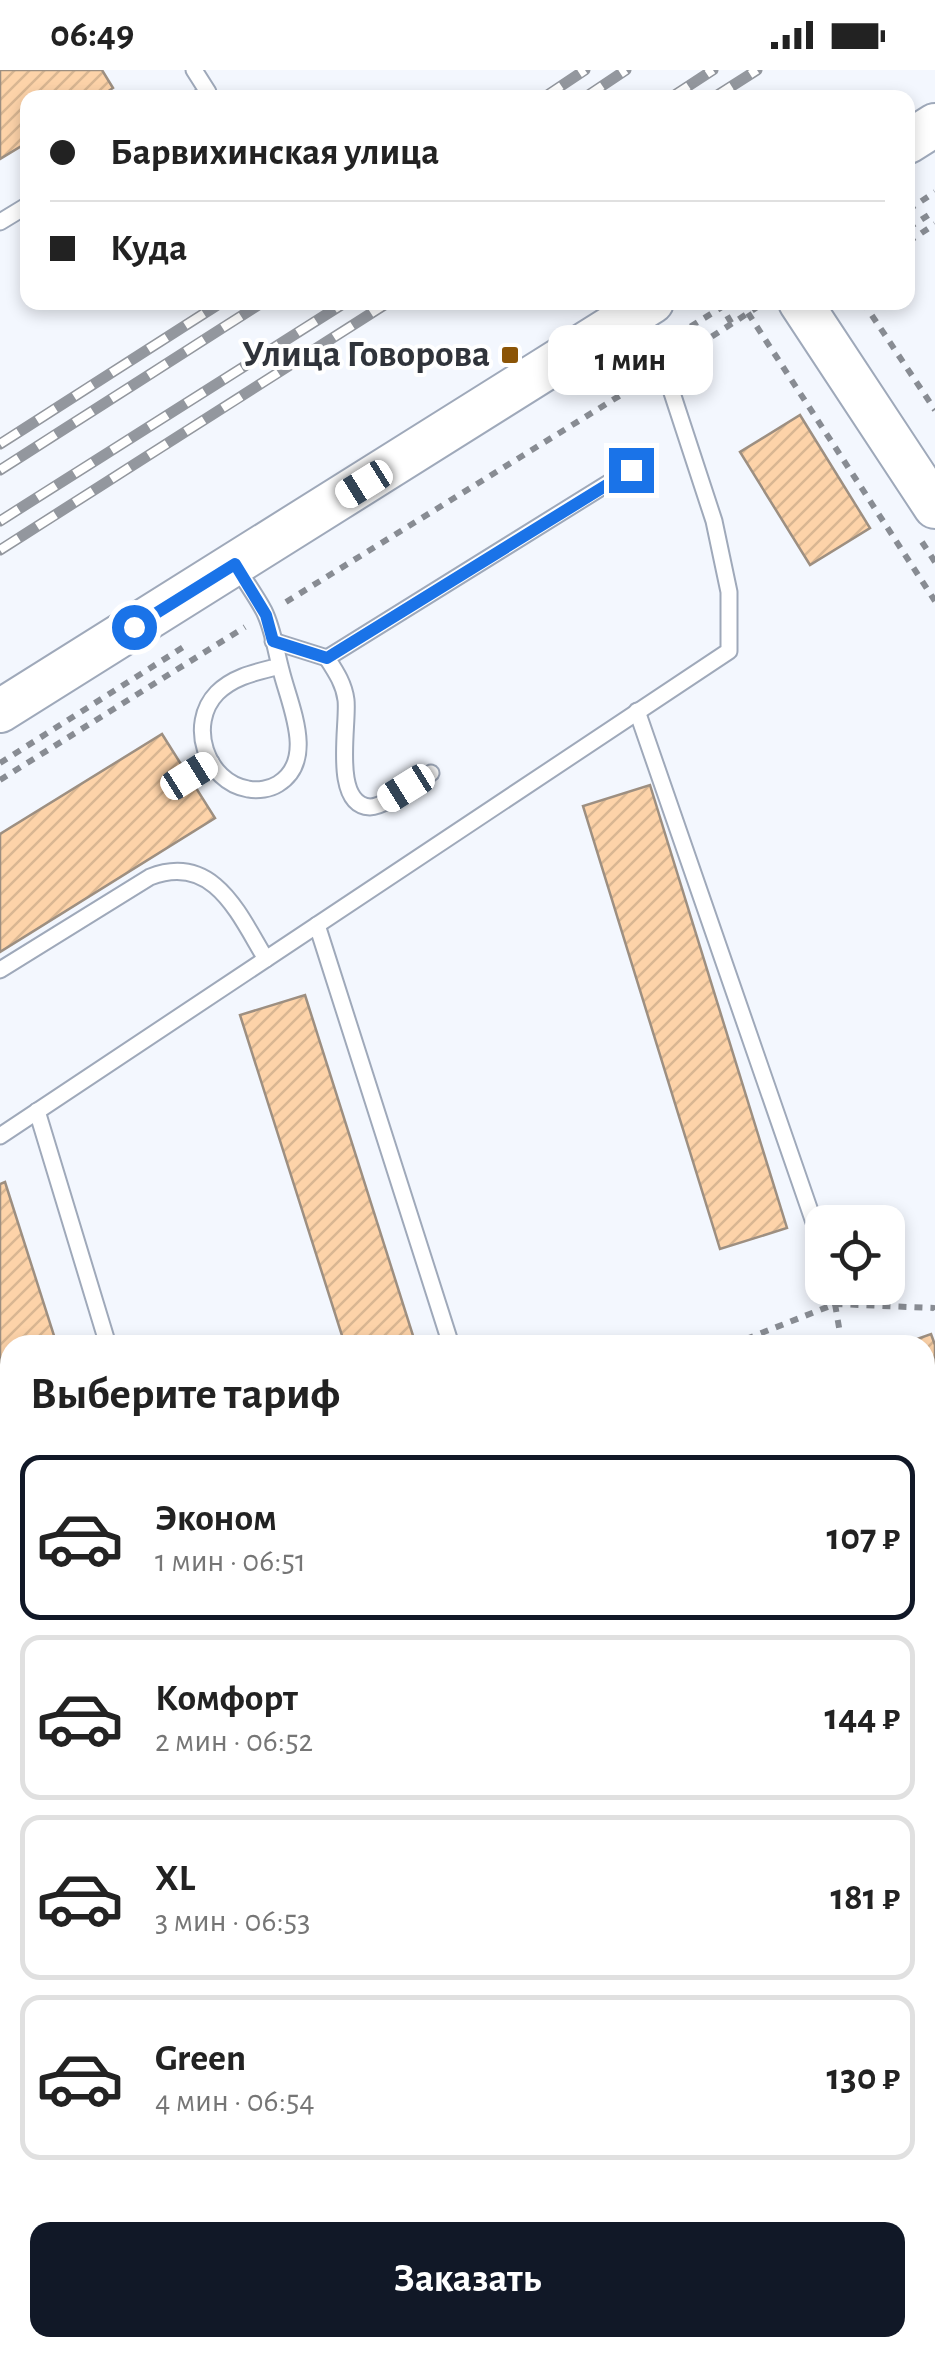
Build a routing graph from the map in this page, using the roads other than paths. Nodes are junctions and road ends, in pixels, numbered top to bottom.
1 (640, 310) edge
2 (647, 310) edge
3 (805, 310) edge
4 (631, 470) dead end
5 (935, 507) edge
6 (235, 564) junction
7 (273, 641) junction
8 (327, 658) junction
9 (280, 666) junction
10 (0, 711) edge
11 (638, 711) junction
12 (211, 762) junction
13 (431, 773) dead end
14 (189, 776) dead end
15 (317, 925) junction
16 (266, 959) junction
17 (0, 970) edge
18 (37, 1111) junction
19 (0, 1136) edge
20 (808, 1205) edge
21 (105, 1335) edge
22 (448, 1335) edge

1 - 6 street
2 - 11 lane
3 - 5 street
4 - 8 lane
6 - 7 lane
6 - 10 street
7 - 8 lane
7 - 9 lane
8 - 13 lane
9 - 12 lane
9 - 12 lane
11 - 15 lane
11 - 20 lane
12 - 14 lane
15 - 16 lane
15 - 22 lane
16 - 17 lane
16 - 18 lane
18 - 19 lane
18 - 21 lane

